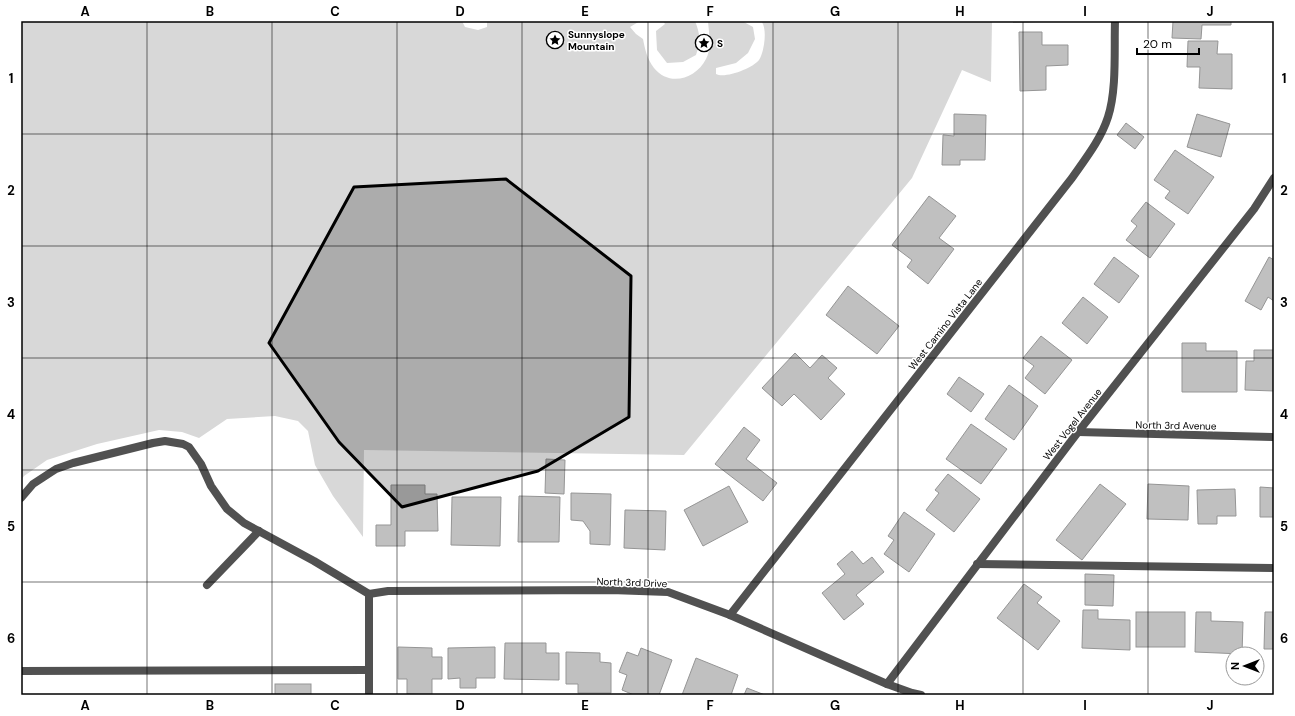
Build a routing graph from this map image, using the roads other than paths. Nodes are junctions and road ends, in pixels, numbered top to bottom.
1 (1115, 21) edge
2 (1274, 178) edge
3 (1078, 432) junction
4 (1274, 437) edge
5 (21, 498) edge
6 (259, 531) junction
7 (977, 564) junction
8 (1274, 568) edge
9 (207, 585) dead end
10 (369, 594) junction
11 (730, 615) junction
12 (369, 670) junction
13 (21, 671) edge
14 (887, 684) junction
15 (369, 695) edge
16 (921, 695) edge

1 - 11 street, West Camino Vista Lane
2 - 3 street, West Vogel Avenue
3 - 4 street, North 3rd Avenue
3 - 7 street, West Vogel Avenue
5 - 6 street
6 - 9 street
6 - 10 street
7 - 8 street
7 - 14 street, West Vogel Avenue
10 - 11 street, North 3rd Drive
10 - 12 street
11 - 14 street, North 3rd Drive
12 - 13 street
12 - 15 street
14 - 16 street, North 3rd Drive

